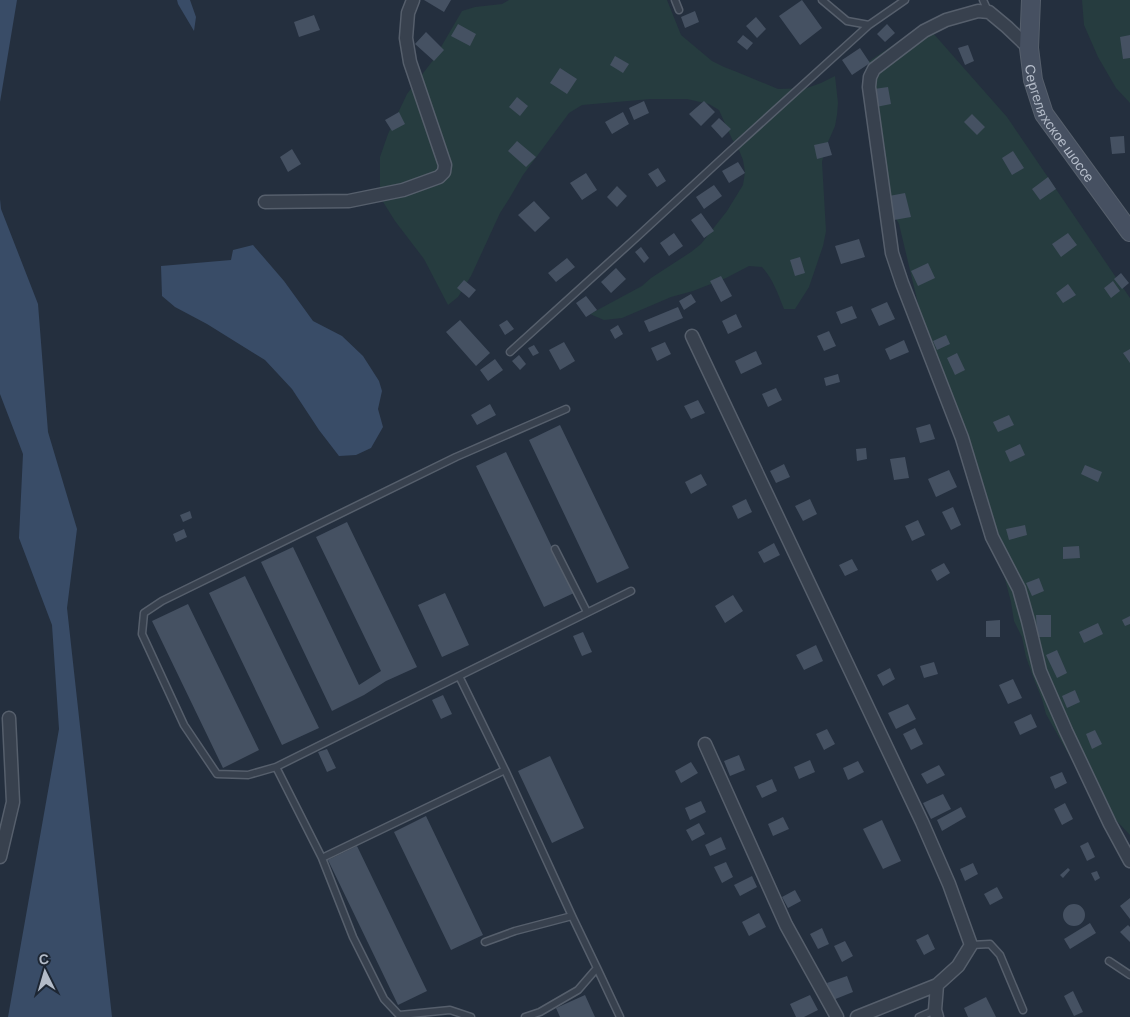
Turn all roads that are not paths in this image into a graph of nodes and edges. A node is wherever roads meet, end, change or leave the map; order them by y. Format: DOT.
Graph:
graph roads {
  1 [pos="414,0"];
  2 [pos="675,0"];
  3 [pos="822,0"];
  4 [pos="906,0"];
  5 [pos="983,0"];
  6 [pos="1031,0"];
  7 [pos="680,10"];
  8 [pos="989,12"];
  9 [pos="869,25"];
  10 [pos="1030,48"];
  11 [pos="265,202"];
  12 [pos="1130,232"];
  13 [pos="692,336"];
  14 [pos="510,352"];
  15 [pos="566,409"];
  16 [pos="556,549"];
  17 [pos="631,592"];
  18 [pos="587,612"];
  19 [pos="459,676"];
  20 [pos="9,718"];
  21 [pos="706,744"];
  22 [pos="276,766"];
  23 [pos="505,770"];
  24 [pos="0,856"];
  25 [pos="322,858"];
  26 [pos="1130,861"];
  27 [pos="572,916"];
  28 [pos="485,942"];
  29 [pos="971,944"];
  30 [pos="1109,961"];
  31 [pos="597,968"];
  32 [pos="1130,975"];
  33 [pos="937,985"];
  34 [pos="1023,1010"];
  35 [pos="936,1014"];
  36 [pos="401,1016"];
  37 [pos="471,1017"];
  38 [pos="525,1017"];
  39 [pos="620,1017"];
  40 [pos="836,1017"];
  41 [pos="857,1017"];
  42 [pos="919,1017"];
  1 -- 11 [label="street"];
  2 -- 7 [label="lane"];
  3 -- 9 [label="lane"];
  4 -- 9 [label="lane"];
  5 -- 8 [label="lane"];
  6 -- 10 [label="main road, Сергеляхское шоссе"];
  8 -- 10 [label="street"];
  8 -- 26 [label="street"];
  9 -- 14 [label="lane"];
  10 -- 12 [label="main road, Сергеляхское шоссе"];
  13 -- 29 [label="street"];
  15 -- 22 [label="lane"];
  16 -- 18 [label="lane"];
  17 -- 18 [label="lane"];
  18 -- 19 [label="lane"];
  19 -- 22 [label="lane"];
  19 -- 23 [label="lane"];
  20 -- 24 [label="street"];
  21 -- 40 [label="street"];
  22 -- 25 [label="lane"];
  23 -- 25 [label="lane"];
  23 -- 27 [label="lane"];
  25 -- 36 [label="lane"];
  27 -- 28 [label="lane"];
  27 -- 31 [label="lane"];
  29 -- 33 [label="street"];
  29 -- 34 [label="lane"];
  30 -- 32 [label="lane"];
  31 -- 38 [label="lane"];
  31 -- 39 [label="lane"];
  33 -- 35 [label="street"];
  33 -- 41 [label="street"];
  35 -- 42 [label="lane"];
  36 -- 37 [label="lane"];
}
